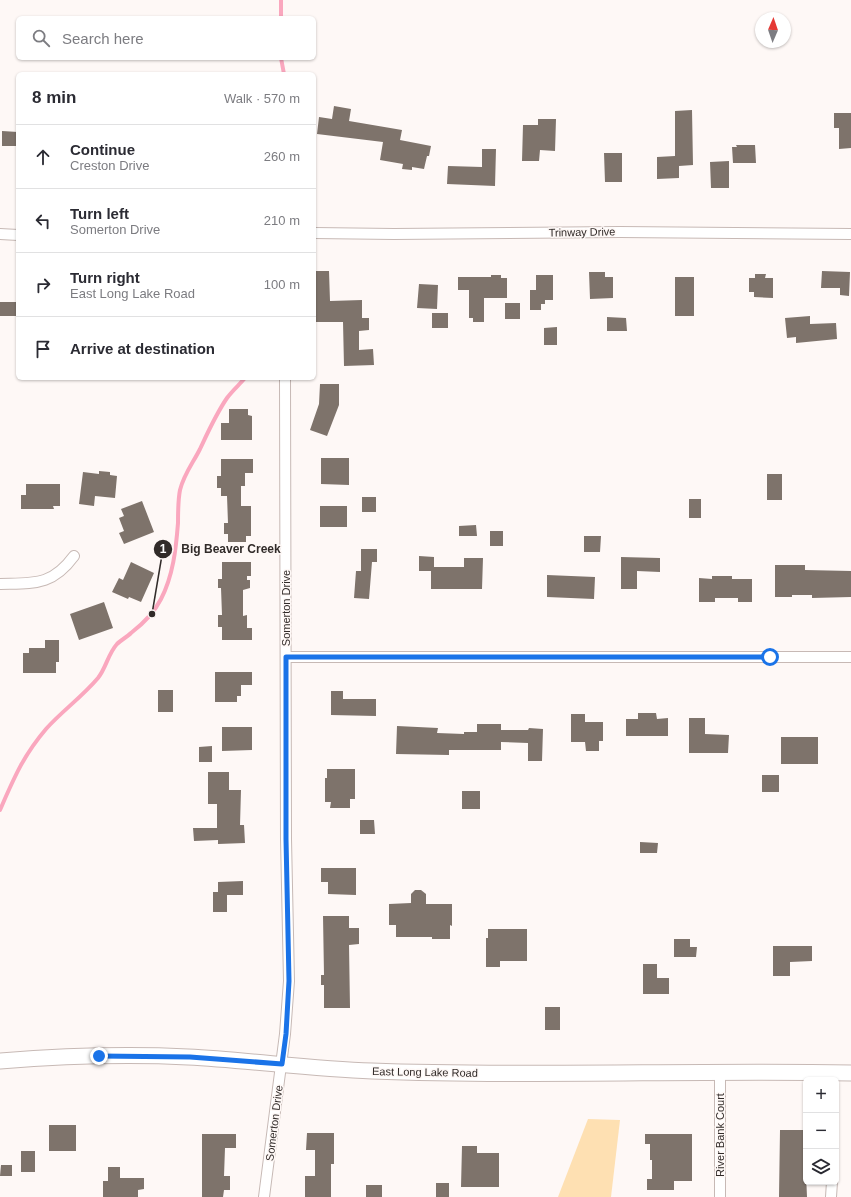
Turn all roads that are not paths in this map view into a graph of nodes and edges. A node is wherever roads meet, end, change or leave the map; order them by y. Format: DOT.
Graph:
graph roads {
  1 [pos="316,233"];
  2 [pos="0,234"];
  3 [pos="851,234"];
  4 [pos="16,235"];
  5 [pos="285,380"];
  6 [pos="74,556"];
  7 [pos="0,584"];
  8 [pos="286,657"];
  9 [pos="851,657"];
  10 [pos="0,1061"];
  11 [pos="282,1064"];
  12 [pos="720,1073"];
  13 [pos="851,1073"];
  14 [pos="831,1076"];
  15 [pos="832,1185"];
  16 [pos="264,1197"];
  17 [pos="720,1197"];
  18 [pos="831,1197"];
  1 -- 3 [label="street, Trinway Drive"];
  2 -- 4 [label="street"];
  5 -- 8 [label="street, Somerton Drive"];
  6 -- 7 [label="street"];
  8 -- 9 [label="street"];
  8 -- 11 [label="street, Somerton Drive"];
  10 -- 11 [label="main road, East Long Lake Road"];
  11 -- 12 [label="main road, East Long Lake Road"];
  11 -- 16 [label="street, Somerton Drive"];
  12 -- 14 [label="main road, East Long Lake Road"];
  12 -- 17 [label="street, River Bank Court"];
  13 -- 14 [label="main road, East Long Lake Road"];
  15 -- 18 [label="street"];
}
